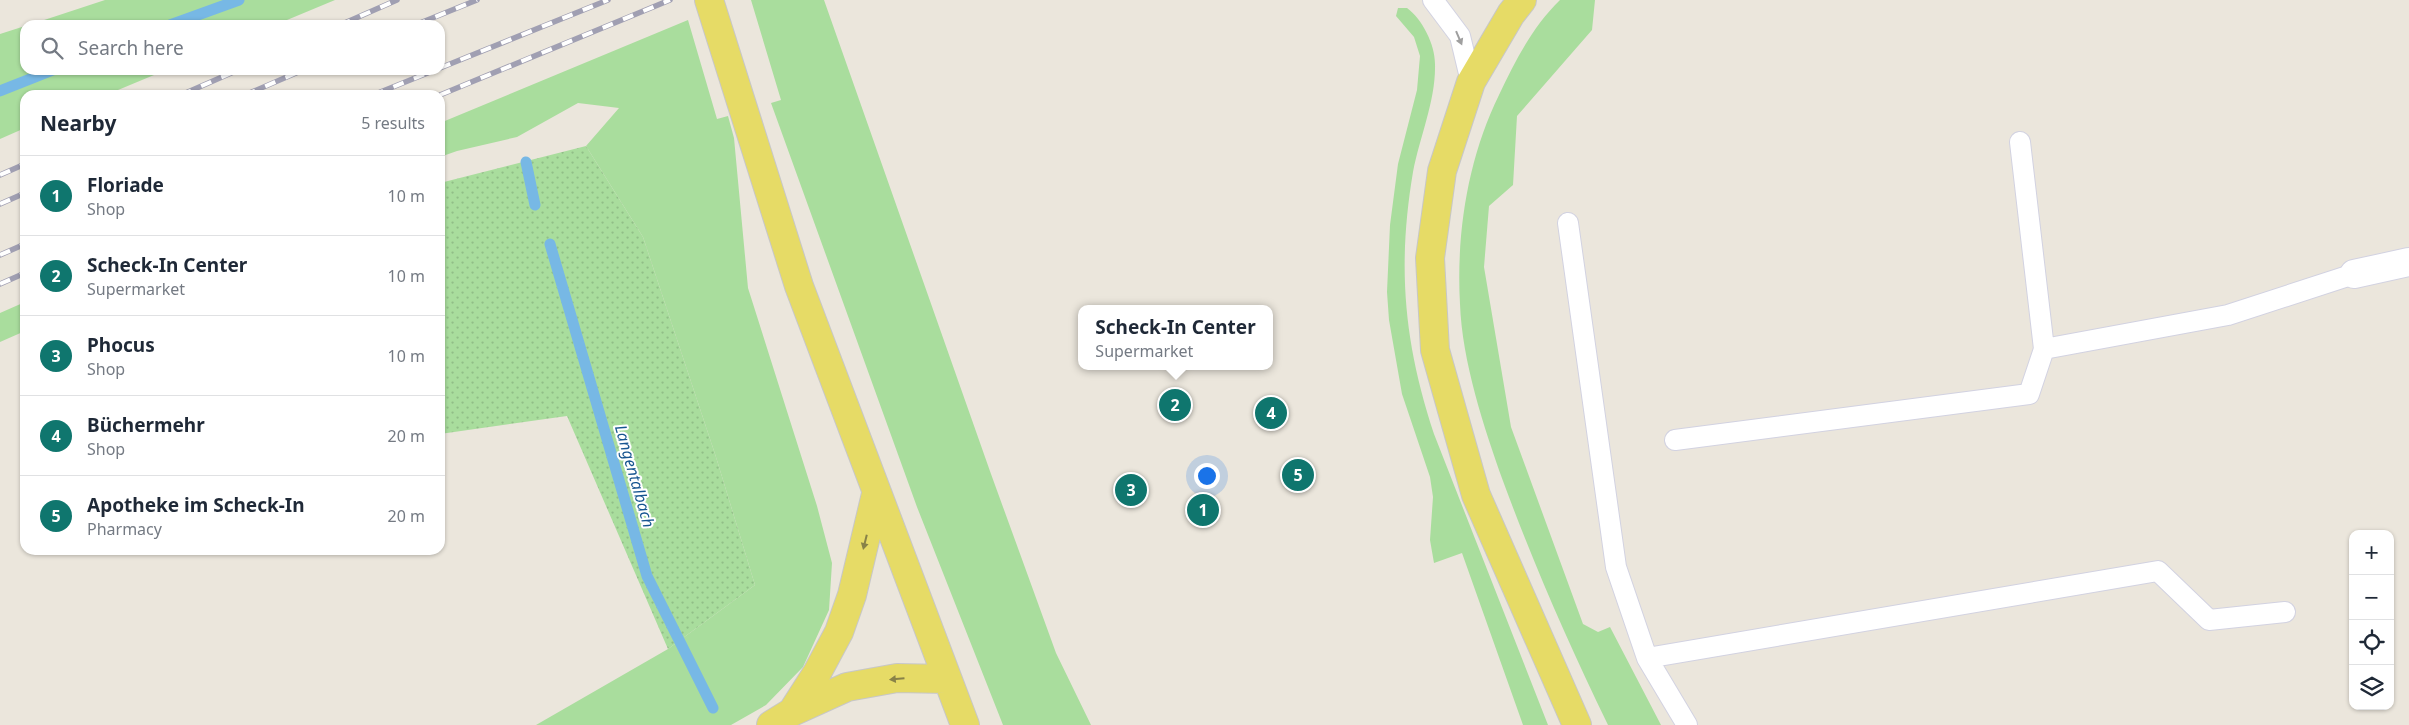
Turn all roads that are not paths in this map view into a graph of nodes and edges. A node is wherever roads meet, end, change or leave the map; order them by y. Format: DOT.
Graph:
graph roads {
  1 [pos="709,0"];
  2 [pos="1434,0"];
  3 [pos="1522,0"];
  4 [pos="1471,82"];
  5 [pos="2020,142"];
  6 [pos="1568,224"];
  7 [pos="2409,262"];
  8 [pos="2354,274"];
  9 [pos="2044,349"];
  10 [pos="1675,440"];
  11 [pos="876,494"];
  12 [pos="2285,612"];
  13 [pos="1647,658"];
  14 [pos="946,679"];
  15 [pos="782,718"];
  16 [pos="965,725"];
  17 [pos="1577,725"];
  18 [pos="1687,725"];
  1 -- 11 [label="main road"];
  2 -- 4 [label="lane, one-way"];
  3 -- 4 [label="main road"];
  4 -- 17 [label="main road"];
  5 -- 9 [label="lane"];
  6 -- 13 [label="lane"];
  7 -- 8 [label="street"];
  8 -- 9 [label="lane"];
  9 -- 10 [label="lane"];
  11 -- 14 [label="main road"];
  11 -- 15 [label="main road, one-way"];
  12 -- 13 [label="lane"];
  13 -- 18 [label="lane"];
  14 -- 15 [label="main road, one-way"];
  14 -- 16 [label="main road"];
}
